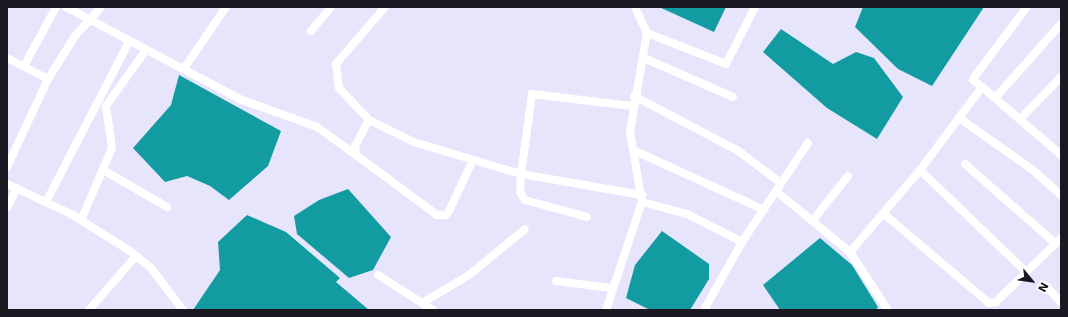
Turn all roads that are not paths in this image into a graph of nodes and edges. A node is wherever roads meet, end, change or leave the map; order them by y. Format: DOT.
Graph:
graph roads {
  1 [pos="56,7"];
  2 [pos="66,7"];
  3 [pos="101,7"];
  4 [pos="226,7"];
  5 [pos="330,7"];
  6 [pos="385,7"];
  7 [pos="635,7"];
  8 [pos="755,7"];
  9 [pos="1027,7"];
  10 [pos="90,22"];
  11 [pos="1061,24"];
  12 [pos="311,31"];
  13 [pos="647,34"];
  14 [pos="129,42"];
  15 [pos="146,50"];
  16 [pos="7,58"];
  17 [pos="644,58"];
  18 [pos="24,66"];
  19 [pos="185,67"];
  20 [pos="1061,77"];
  21 [pos="48,80"];
  22 [pos="982,87"];
  23 [pos="634,96"];
  24 [pos="733,97"];
  25 [pos="995,98"];
  26 [pos="632,106"];
  27 [pos="960,118"];
  28 [pos="1021,118"];
  29 [pos="369,120"];
  30 [pos="808,143"];
  31 [pos="633,150"];
  32 [pos="356,155"];
  33 [pos="1061,155"];
  34 [pos="472,162"];
  35 [pos="965,164"];
  36 [pos="7,167"];
  37 [pos="103,170"];
  38 [pos="920,170"];
  39 [pos="521,174"];
  40 [pos="848,176"];
  41 [pos="781,183"];
  42 [pos="7,184"];
  43 [pos="17,188"];
  44 [pos="776,191"];
  45 [pos="1061,196"];
  46 [pos="642,198"];
  47 [pos="46,202"];
  48 [pos="167,207"];
  49 [pos="7,208"];
  50 [pos="764,210"];
  51 [pos="884,214"];
  52 [pos="587,217"];
  53 [pos="80,220"];
  54 [pos="813,220"];
  55 [pos="525,228"];
  56 [pos="1058,241"];
  57 [pos="742,242"];
  58 [pos="850,252"];
  59 [pos="136,256"];
  60 [pos="1026,272"];
  61 [pos="378,275"];
  62 [pos="556,282"];
  63 [pos="1045,285"];
  64 [pos="611,288"];
  65 [pos="1061,302"];
  66 [pos="422,303"];
  67 [pos="89,310"];
  68 [pos="183,310"];
  69 [pos="433,310"];
  70 [pos="606,310"];
  71 [pos="704,310"];
  72 [pos="888,310"];
  1 -- 18 [label="street"];
  2 -- 10 [label="street"];
  3 -- 10 [label="street"];
  4 -- 19 [label="street"];
  5 -- 12 [label="street"];
  6 -- 29 [label="street"];
  7 -- 13 [label="street"];
  8 -- 13 [label="street"];
  9 -- 22 [label="street"];
  10 -- 14 [label="street"];
  10 -- 21 [label="street"];
  11 -- 25 [label="street"];
  13 -- 17 [label="street"];
  14 -- 15 [label="street"];
  14 -- 47 [label="street"];
  15 -- 19 [label="street"];
  15 -- 37 [label="street"];
  16 -- 18 [label="street"];
  17 -- 23 [label="street"];
  17 -- 24 [label="street"];
  18 -- 21 [label="street"];
  19 -- 32 [label="street"];
  20 -- 28 [label="street"];
  21 -- 36 [label="street"];
  22 -- 25 [label="street"];
  22 -- 27 [label="street"];
  23 -- 26 [label="street"];
  23 -- 41 [label="street"];
  25 -- 28 [label="street"];
  26 -- 31 [label="street"];
  26 -- 39 [label="street"];
  27 -- 38 [label="street"];
  27 -- 45 [label="street"];
  28 -- 33 [label="street"];
  29 -- 32 [label="street"];
  29 -- 34 [label="street"];
  30 -- 41 [label="street"];
  31 -- 46 [label="street"];
  31 -- 50 [label="street"];
  32 -- 34 [label="street"];
  34 -- 39 [label="street"];
  35 -- 56 [label="street"];
  37 -- 48 [label="street"];
  37 -- 53 [label="street"];
  38 -- 51 [label="street"];
  38 -- 60 [label="street"];
  39 -- 46 [label="street"];
  39 -- 52 [label="street"];
  40 -- 54 [label="street"];
  41 -- 44 [label="street"];
  42 -- 43 [label="street"];
  43 -- 47 [label="street"];
  43 -- 49 [label="street"];
  44 -- 50 [label="street"];
  44 -- 54 [label="street"];
  46 -- 57 [label="street"];
  46 -- 64 [label="street"];
  47 -- 53 [label="street"];
  50 -- 57 [label="street"];
  51 -- 58 [label="street"];
  51 -- 60 [label="street"];
  53 -- 59 [label="street"];
  54 -- 58 [label="street"];
  55 -- 66 [label="street"];
  56 -- 60 [label="street"];
  57 -- 71 [label="street"];
  58 -- 72 [label="street"];
  59 -- 67 [label="street"];
  59 -- 68 [label="street"];
  61 -- 66 [label="street"];
  62 -- 64 [label="street"];
  63 -- 65 [label="street"];
  64 -- 70 [label="street"];
  66 -- 69 [label="street"];
}
